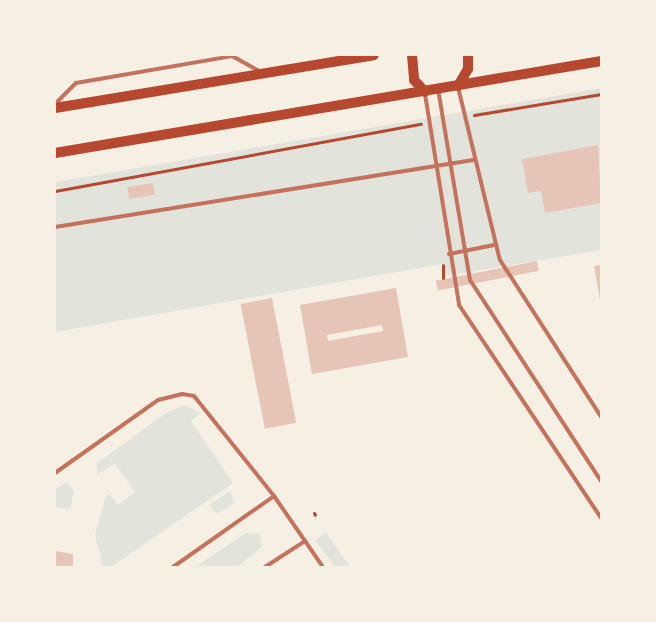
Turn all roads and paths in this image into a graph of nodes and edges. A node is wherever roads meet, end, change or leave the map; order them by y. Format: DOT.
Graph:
graph roads {
  1 [pos="374,55"];
  2 [pos="412,55"];
  3 [pos="468,55"];
  4 [pos="601,61"];
  5 [pos="266,74"];
  6 [pos="458,86"];
  7 [pos="438,89"];
  8 [pos="425,92"];
  9 [pos="601,94"];
  10 [pos="55,106"];
  11 [pos="463,117"];
  12 [pos="430,122"];
  13 [pos="55,153"];
  14 [pos="475,160"];
  15 [pos="450,164"];
  16 [pos="436,167"];
  17 [pos="55,191"];
  18 [pos="55,227"];
  19 [pos="494,246"];
  20 [pos="464,251"];
  21 [pos="449,254"];
  22 [pos="601,417"];
  23 [pos="55,473"];
  24 [pos="601,481"];
  25 [pos="274,496"];
  26 [pos="601,518"];
  27 [pos="305,541"];
  28 [pos="173,567"];
  29 [pos="265,567"];
  30 [pos="323,567"];
  1 -- 5 [label="main road"];
  2 -- 8 [label="main road"];
  3 -- 6 [label="main road"];
  4 -- 6 [label="main road"];
  5 -- 10 [label="main road"];
  5 -- 10 [label="lane"];
  6 -- 7 [label="main road"];
  6 -- 11 [label="lane"];
  7 -- 8 [label="main road"];
  7 -- 15 [label="lane"];
  8 -- 12 [label="lane"];
  8 -- 13 [label="main road"];
  9 -- 11 [label="path"];
  11 -- 14 [label="lane"];
  12 -- 16 [label="lane"];
  12 -- 17 [label="path"];
  14 -- 15 [label="lane"];
  14 -- 19 [label="lane"];
  15 -- 16 [label="lane"];
  15 -- 20 [label="lane"];
  16 -- 18 [label="lane"];
  16 -- 21 [label="lane"];
  19 -- 20 [label="lane"];
  19 -- 22 [label="lane"];
  20 -- 21 [label="lane"];
  20 -- 24 [label="lane"];
  21 -- 26 [label="lane"];
  23 -- 25 [label="lane"];
  25 -- 27 [label="lane"];
  25 -- 28 [label="lane"];
  27 -- 29 [label="lane"];
  27 -- 30 [label="lane"];
}
